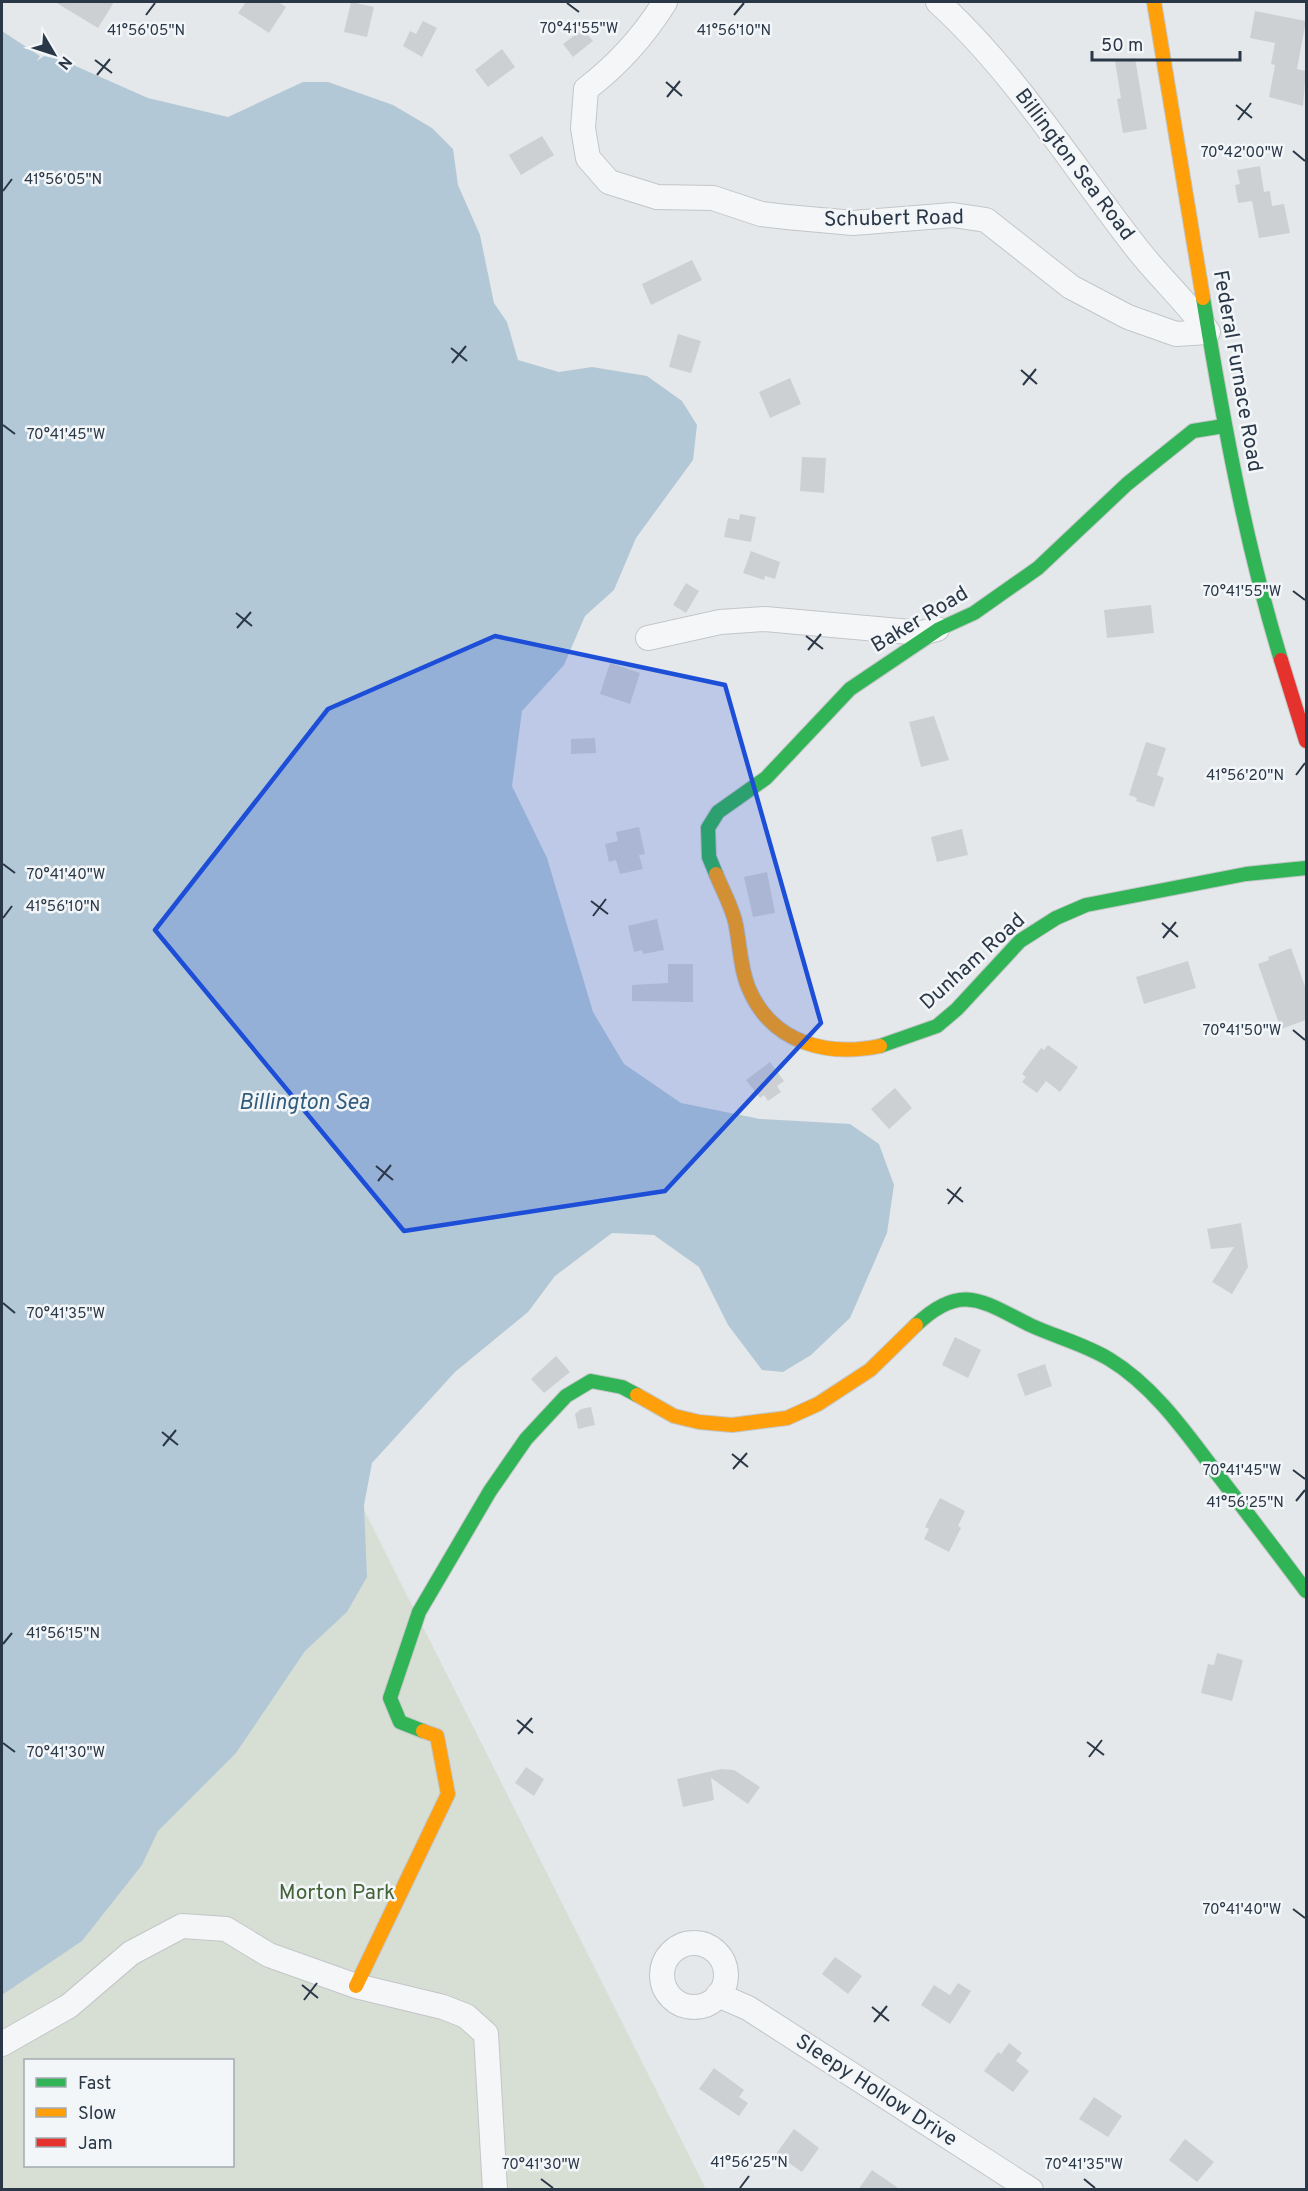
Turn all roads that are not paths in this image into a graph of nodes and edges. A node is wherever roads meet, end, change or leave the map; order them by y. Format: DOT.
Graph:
graph roads {
  1 [pos="665,2"];
  2 [pos="938,2"];
  3 [pos="1155,2"];
  4 [pos="1208,332"];
  5 [pos="1224,426"];
  6 [pos="939,629"];
  7 [pos="648,638"];
  8 [pos="1306,741"];
  9 [pos="1306,868"];
  10 [pos="724,895"];
  11 [pos="1306,1591"];
  12 [pos="356,1986"];
  13 [pos="718,1995"];
  14 [pos="2,2044"];
  15 [pos="495,2190"];
  16 [pos="1031,2190"];
  1 -- 4 [label="street, Schubert Road"];
  2 -- 4 [label="street, Billington Sea Road"];
  3 -- 4 [label="street, Federal Furnace Road"];
  4 -- 5 [label="street, Federal Furnace Road"];
  5 -- 6 [label="street, Baker Road"];
  5 -- 8 [label="street, Federal Furnace Road"];
  6 -- 7 [label="street"];
  6 -- 10 [label="street, Baker Road"];
  9 -- 10 [label="street, Dunham Road"];
  11 -- 12 [label="street"];
  12 -- 14 [label="street"];
  12 -- 15 [label="street"];
  13 -- 16 [label="street, Sleepy Hollow Drive"];
}
